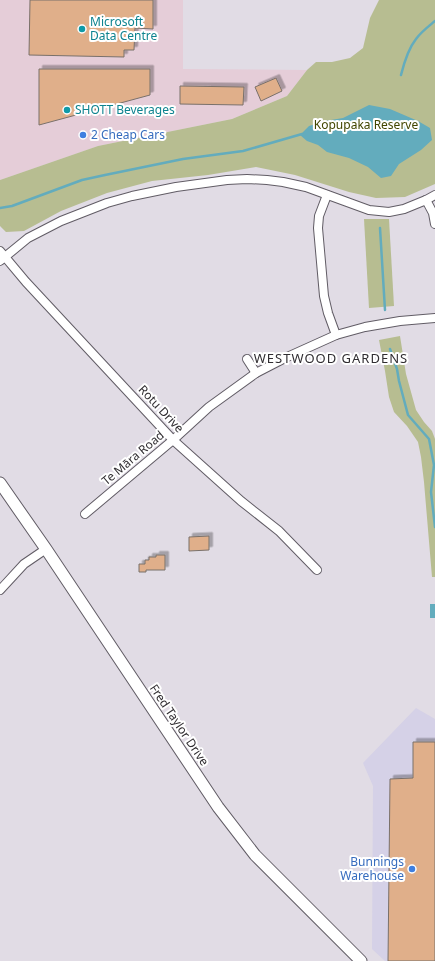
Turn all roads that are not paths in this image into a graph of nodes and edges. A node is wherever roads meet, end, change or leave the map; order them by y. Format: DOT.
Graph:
graph roads {
  1 [pos="327,194"];
  2 [pos="435,195"];
  3 [pos="426,200"];
  4 [pos="435,224"];
  5 [pos="2,256"];
  6 [pos="435,318"];
  7 [pos="336,335"];
  8 [pos="247,359"];
  9 [pos="256,373"];
  10 [pos="173,440"];
  11 [pos="0,483"];
  12 [pos="84,514"];
  13 [pos="46,549"];
  14 [pos="317,570"];
  15 [pos="0,590"];
  16 [pos="361,961"];
  1 -- 3 [label="street"];
  1 -- 5 [label="street"];
  1 -- 7 [label="street"];
  2 -- 3 [label="street"];
  3 -- 4 [label="street"];
  5 -- 10 [label="street, Rotu Drive"];
  6 -- 7 [label="street, Te Māra Road"];
  7 -- 9 [label="street, Te Māra Road"];
  8 -- 9 [label="street"];
  9 -- 10 [label="street, Te Māra Road"];
  10 -- 12 [label="street, Te Māra Road"];
  10 -- 14 [label="street, Rotu Drive"];
  11 -- 13 [label="main road, Fred Taylor Drive"];
  13 -- 15 [label="street"];
  13 -- 16 [label="main road, Fred Taylor Drive"];
}
